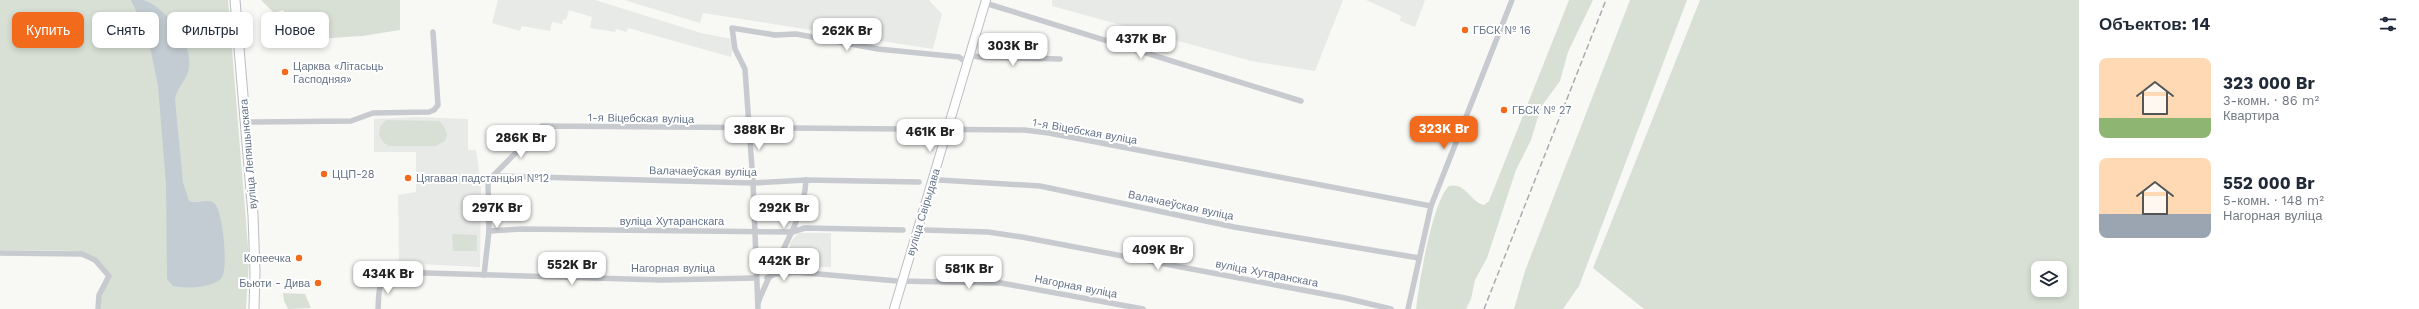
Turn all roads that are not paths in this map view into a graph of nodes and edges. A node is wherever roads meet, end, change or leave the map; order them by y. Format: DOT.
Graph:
graph roads {
  1 [pos="235,0"];
  2 [pos="1512,0"];
  3 [pos="986,2"];
  4 [pos="433,32"];
  5 [pos="968,59"];
  6 [pos="1060,59"];
  7 [pos="1301,101"];
  8 [pos="246,122"];
  9 [pos="748,129"];
  10 [pos="947,129"];
  11 [pos="806,180"];
  12 [pos="939,180"];
  13 [pos="488,181"];
  14 [pos="919,182"];
  15 [pos="753,183"];
  16 [pos="1431,206"];
  17 [pos="903,230"];
  18 [pos="925,230"];
  19 [pos="489,231"];
  20 [pos="754,232"];
  21 [pos="792,232"];
  22 [pos="0,253"];
  23 [pos="1419,258"];
  24 [pos="484,275"];
  25 [pos="756,278"];
  26 [pos="767,278"];
  27 [pos="902,281"];
  28 [pos="758,306"];
  29 [pos="98,309"];
  30 [pos="254,309"];
  31 [pos="378,309"];
  32 [pos="894,309"];
  33 [pos="1143,309"];
  34 [pos="1391,309"];
  35 [pos="1408,309"];
  1 -- 8 [label="main road, вуліца Лепяшынскага"];
  2 -- 16 [label="street"];
  3 -- 5 [label="main road, вуліца Свірыдава"];
  3 -- 7 [label="street"];
  4 -- 8 [label="street"];
  5 -- 6 [label="street"];
  5 -- 9 [label="street"];
  5 -- 10 [label="main road, вуліца Свірыдава"];
  8 -- 30 [label="main road, вуліца Лепяшынскага"];
  9 -- 10 [label="street, 1-я Віцебская вуліца"];
  9 -- 13 [label="street, 1-я Віцебская вуліца"];
  9 -- 15 [label="street"];
  10 -- 16 [label="street, 1-я Віцебская вуліца"];
  10 -- 27 [label="main road, вуліца Свірыдава"];
  11 -- 14 [label="street, Валачаеўская вуліца"];
  11 -- 15 [label="street, Валачаеўская вуліца"];
  11 -- 21 [label="street"];
  12 -- 23 [label="street, Валачаеўская вуліца"];
  13 -- 15 [label="street, Валачаеўская вуліца"];
  13 -- 19 [label="street"];
  15 -- 20 [label="street"];
  16 -- 23 [label="street"];
  17 -- 21 [label="street, вуліца Хутаранскага"];
  18 -- 34 [label="street, вуліца Хутаранскага"];
  19 -- 20 [label="street, вуліца Хутаранскага"];
  19 -- 24 [label="street"];
  20 -- 21 [label="street, вуліца Хутаранскага"];
  20 -- 25 [label="street"];
  21 -- 26 [label="street"];
  22 -- 29 [label="street"];
  23 -- 35 [label="street"];
  24 -- 25 [label="street, Нагорная вуліца"];
  24 -- 31 [label="street, Нагорная вуліца"];
  25 -- 28 [label="street"];
  26 -- 27 [label="street, Нагорная вуліца"];
  26 -- 28 [label="street"];
  27 -- 32 [label="main road, вуліца Свірыдава"];
  27 -- 33 [label="street, Нагорная вуліца"];
}
